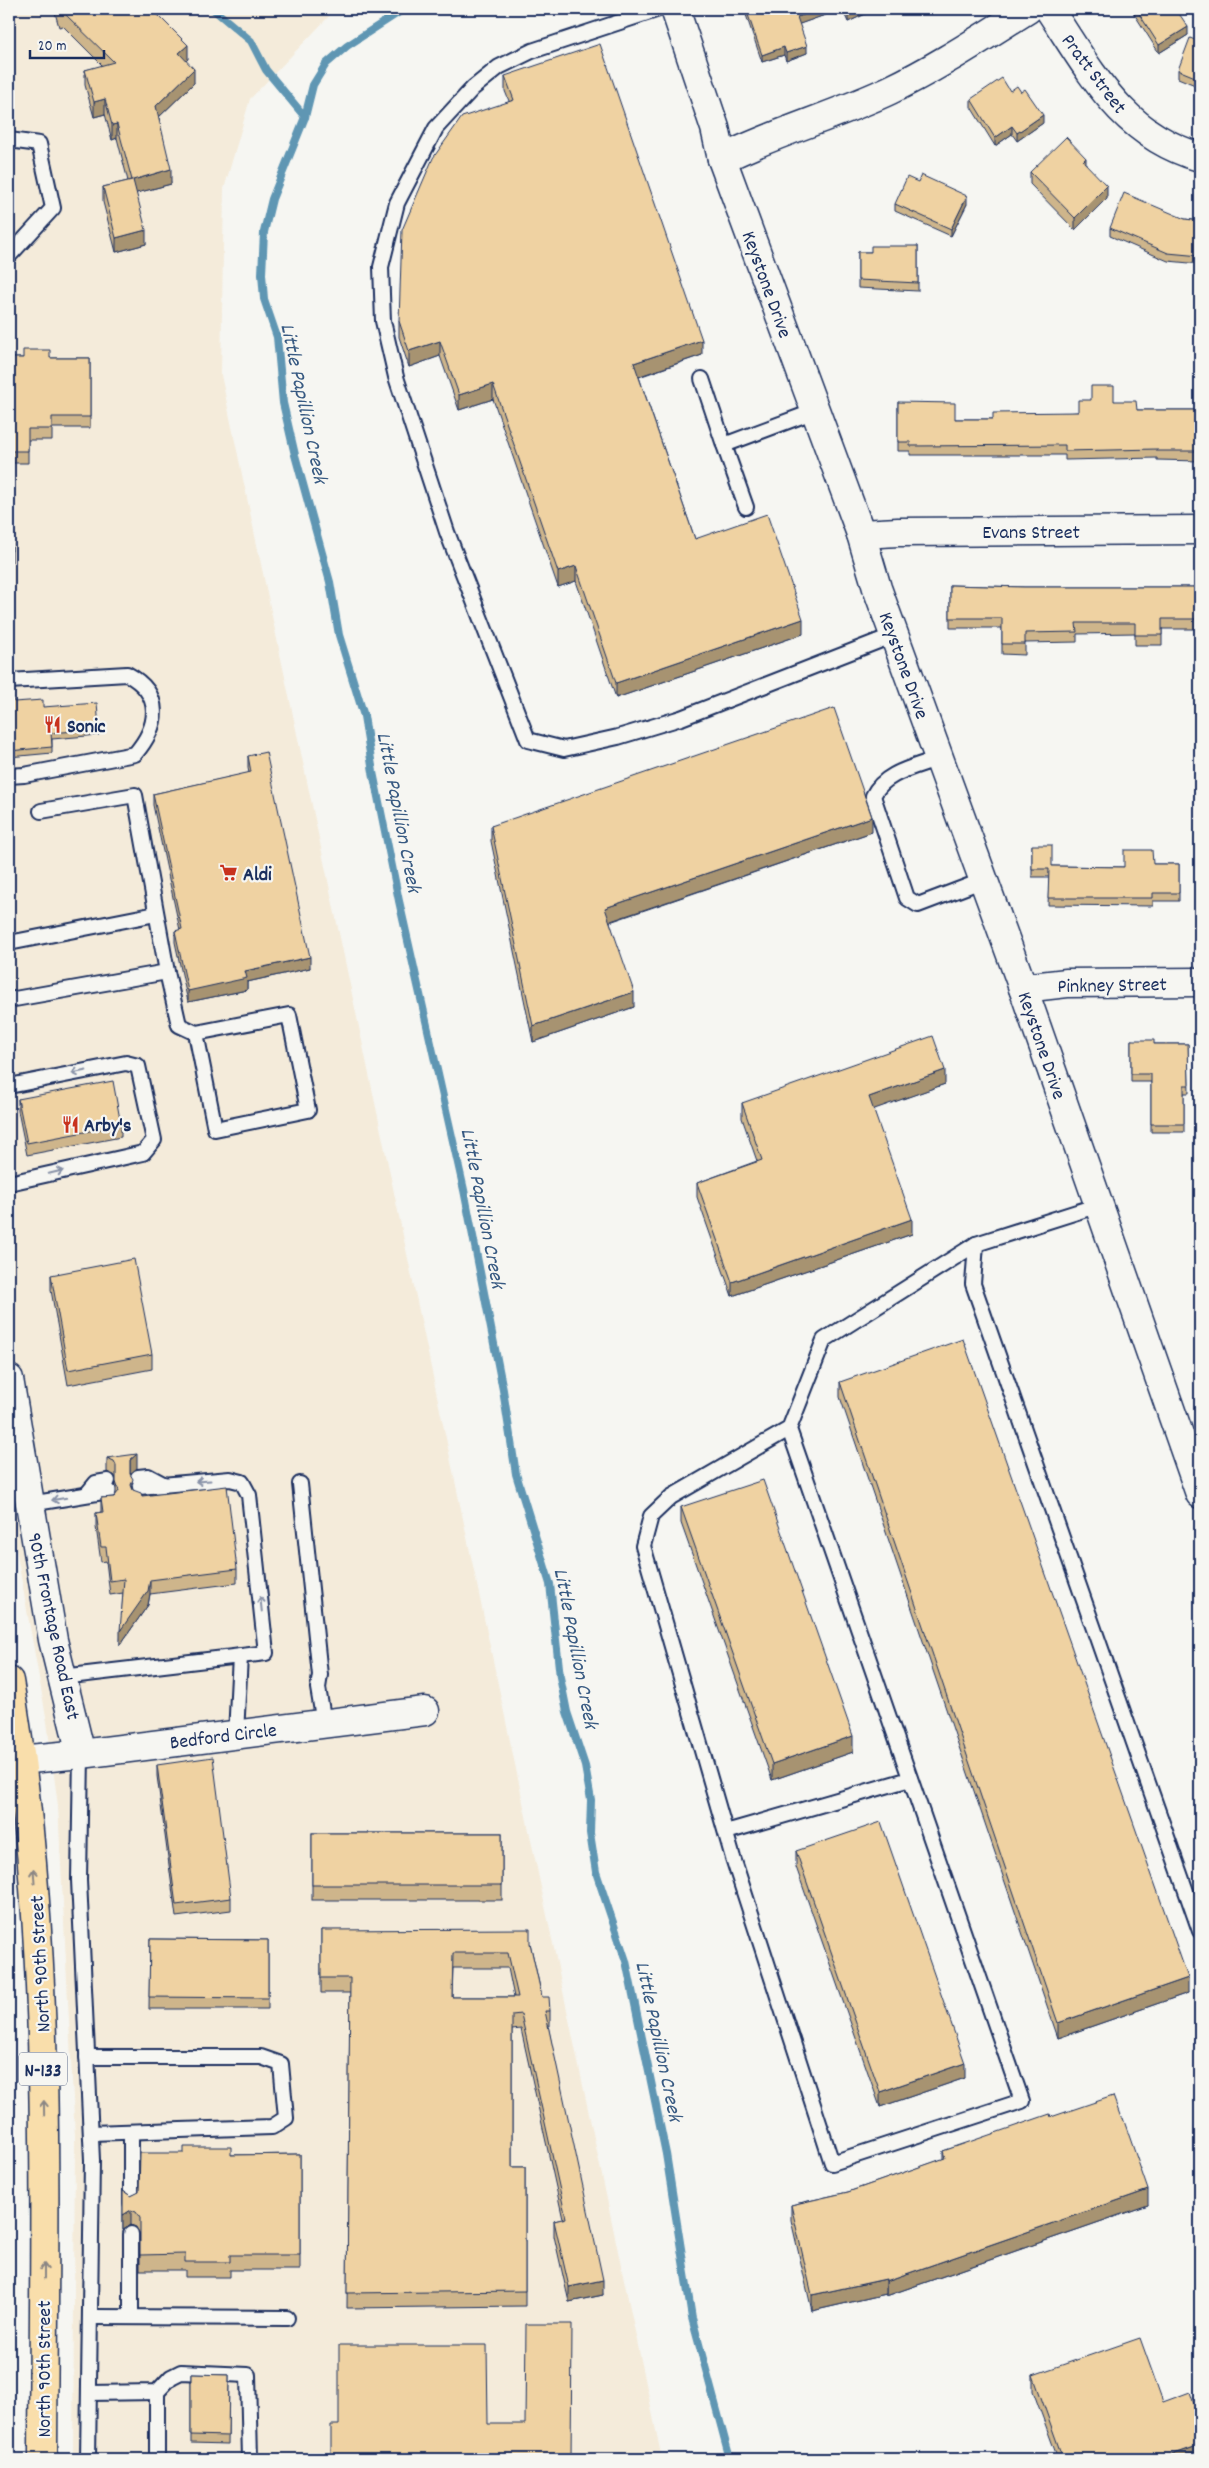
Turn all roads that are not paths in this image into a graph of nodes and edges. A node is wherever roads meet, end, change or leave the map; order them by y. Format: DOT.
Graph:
graph roads {
  1 [pos="660,9"];
  2 [pos="675,9"];
  3 [pos="1028,9"];
  4 [pos="1048,9"];
  5 [pos="9,140"];
  6 [pos="1200,157"];
  7 [pos="722,159"];
  8 [pos="9,256"];
  9 [pos="702,379"];
  10 [pos="816,411"];
  11 [pos="724,444"];
  12 [pos="746,507"];
  13 [pos="1200,530"];
  14 [pos="861,534"];
  15 [pos="894,634"];
  16 [pos="9,681"];
  17 [pos="939,758"];
  18 [pos="9,776"];
  19 [pos="41,811"];
  20 [pos="984,880"];
  21 [pos="156,914"];
  22 [pos="9,943"];
  23 [pos="167,972"];
  24 [pos="1200,982"];
  25 [pos="1024,988"];
  26 [pos="9,1000"];
  27 [pos="196,1033"];
  28 [pos="9,1086"];
  29 [pos="9,1183"];
  30 [pos="1099,1205"];
  31 [pos="976,1244"];
  32 [pos="9,1379"];
  33 [pos="789,1429"];
  34 [pos="163,1484"];
  35 [pos="300,1484"];
  36 [pos="88,1494"];
  37 [pos="1200,1494"];
  38 [pos="30,1504"];
  39 [pos="240,1656"];
  40 [pos="62,1676"];
  41 [pos="9,1681"];
  42 [pos="424,1711"];
  43 [pos="324,1723"];
  44 [pos="236,1734"];
  45 [pos="81,1754"];
  46 [pos="16,1760"];
  47 [pos="910,1779"];
  48 [pos="726,1832"];
  49 [pos="1200,1931"];
  50 [pos="87,2057"];
  51 [pos="131,2132"];
  52 [pos="91,2133"];
  53 [pos="131,2204"];
  54 [pos="131,2234"];
  55 [pos="91,2317"];
  56 [pos="131,2317"];
  57 [pos="286,2318"];
  58 [pos="157,2392"];
  59 [pos="89,2393"];
  60 [pos="43,2459"];
  61 [pos="88,2459"];
  62 [pos="156,2459"];
  63 [pos="250,2459"];
  1 -- 15 [label="lane"];
  2 -- 7 [label="street, Keystone Drive"];
  3 -- 7 [label="street"];
  4 -- 6 [label="street, Pratt Street"];
  5 -- 8 [label="lane"];
  7 -- 10 [label="street, Keystone Drive"];
  9 -- 11 [label="lane"];
  10 -- 11 [label="lane"];
  10 -- 14 [label="street, Keystone Drive"];
  11 -- 12 [label="lane"];
  13 -- 14 [label="street, Evans Street"];
  14 -- 15 [label="street, Keystone Drive"];
  15 -- 17 [label="street, Keystone Drive"];
  16 -- 18 [label="lane"];
  17 -- 20 [label="street, Keystone Drive"];
  17 -- 20 [label="lane"];
  19 -- 21 [label="lane"];
  20 -- 25 [label="street, Keystone Drive"];
  21 -- 22 [label="lane"];
  21 -- 23 [label="lane"];
  23 -- 26 [label="lane"];
  23 -- 27 [label="lane"];
  24 -- 25 [label="street, Pinkney Street"];
  25 -- 30 [label="street, Keystone Drive"];
  27 -- 27 [label="lane"];
  29 -- 28 [label="lane, one-way"];
  30 -- 31 [label="lane"];
  30 -- 37 [label="street, Keystone Drive"];
  31 -- 33 [label="lane"];
  31 -- 49 [label="lane"];
  32 -- 38 [label="street, 90th Frontage Road East"];
  33 -- 47 [label="lane"];
  33 -- 48 [label="lane"];
  34 -- 34 [label="lane"];
  39 -- 34 [label="lane, one-way"];
  35 -- 43 [label="lane"];
  36 -- 36 [label="lane"];
  36 -- 38 [label="lane, one-way"];
  38 -- 40 [label="street, 90th Frontage Road East"];
  39 -- 40 [label="lane"];
  39 -- 44 [label="lane"];
  40 -- 45 [label="street, 90th Frontage Road East"];
  41 -- 46 [label="main road, North 90th Street / N-133"];
  42 -- 43 [label="street, Bedford Circle"];
  43 -- 44 [label="street, Bedford Circle"];
  44 -- 45 [label="street, Bedford Circle"];
  45 -- 46 [label="street, Bedford Circle"];
  45 -- 50 [label="lane"];
  60 -- 46 [label="main road, North 90th Street / N-133, one-way"];
  47 -- 48 [label="lane"];
  47 -- 48 [label="lane"];
  50 -- 51 [label="lane"];
  50 -- 52 [label="lane"];
  51 -- 52 [label="lane"];
  51 -- 53 [label="lane"];
  52 -- 55 [label="lane"];
  54 -- 56 [label="lane"];
  55 -- 56 [label="lane"];
  55 -- 59 [label="lane"];
  56 -- 57 [label="lane"];
  58 -- 59 [label="lane"];
  58 -- 62 [label="lane"];
  58 -- 63 [label="lane"];
  59 -- 61 [label="lane"];
}
